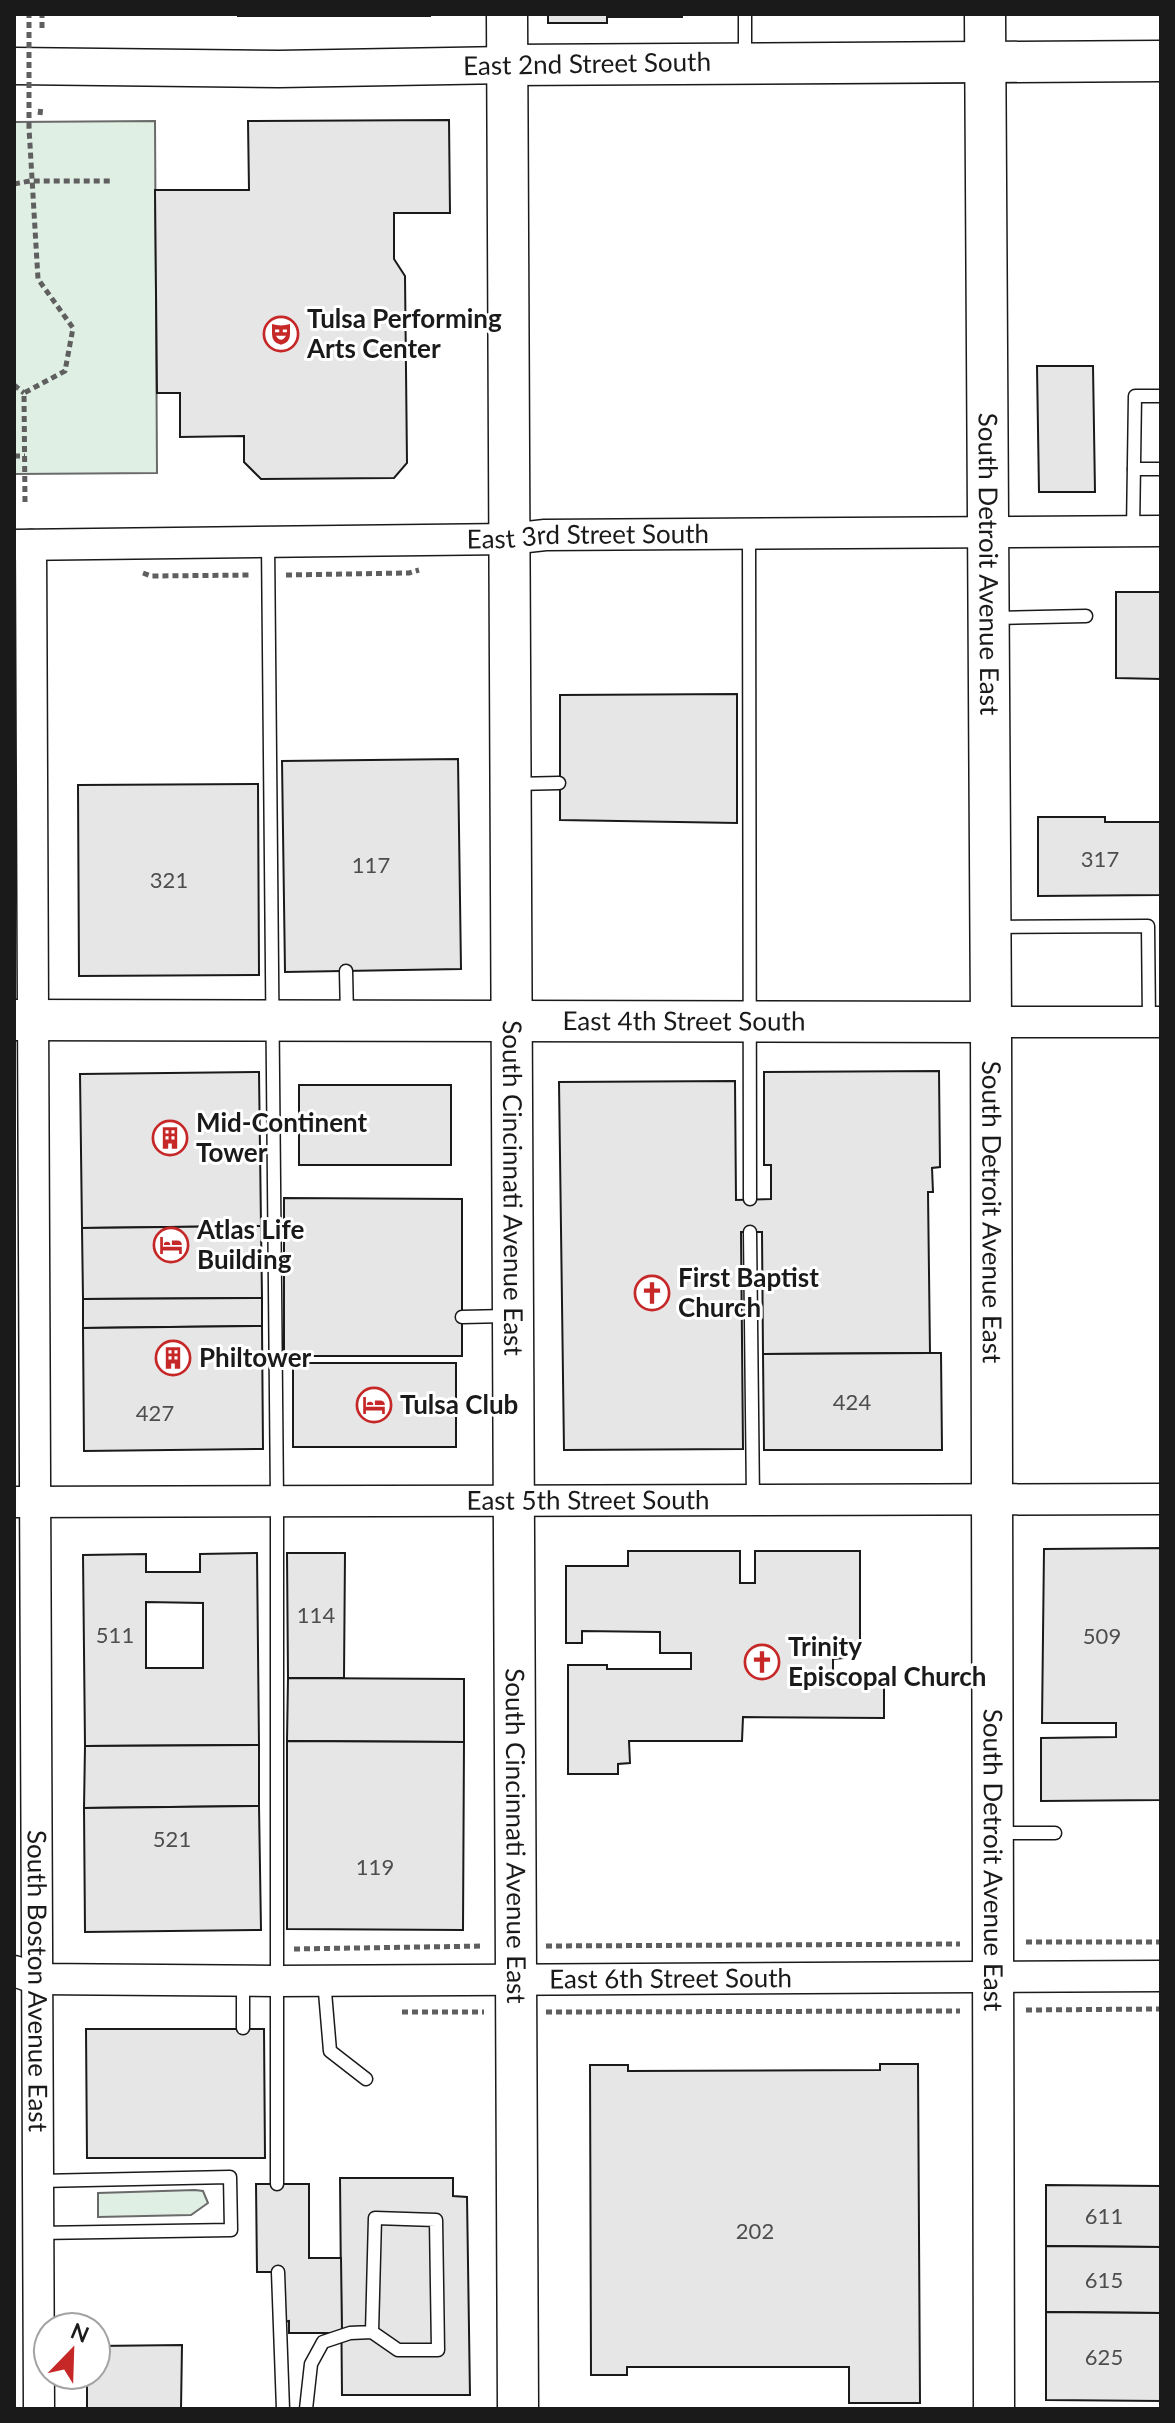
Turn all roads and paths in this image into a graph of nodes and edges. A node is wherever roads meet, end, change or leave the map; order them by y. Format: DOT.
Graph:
graph roads {
  1 [pos="29,14"];
  2 [pos="42,14"];
  3 [pos="507,14"];
  4 [pos="745,14"];
  5 [pos="985,14"];
  6 [pos="42,28"];
  7 [pos="1161,61"];
  8 [pos="985,62"];
  9 [pos="745,63"];
  10 [pos="507,65"];
  11 [pos="14,66"];
  12 [pos="41,106"];
  13 [pos="40,115"];
  14 [pos="30,181"];
  15 [pos="112,181"];
  16 [pos="14,184"];
  17 [pos="14,385"];
  18 [pos="24,393"];
  19 [pos="1161,396"];
  20 [pos="14,456"];
  21 [pos="25,456"];
  22 [pos="1134,469"];
  23 [pos="1161,469"];
  24 [pos="25,502"];
  25 [pos="1147,531"];
  26 [pos="987,532"];
  27 [pos="749,533"];
  28 [pos="509,539"];
  29 [pos="268,542"];
  30 [pos="22,545"];
  31 [pos="1086,616"];
  32 [pos="987,618"];
  33 [pos="559,783"];
  34 [pos="510,784"];
  35 [pos="990,927"];
  36 [pos="346,971"];
  37 [pos="271,1019"];
  38 [pos="347,1019"];
  39 [pos="23,1020"];
  40 [pos="512,1021"];
  41 [pos="747,1021"];
  42 [pos="991,1022"];
  43 [pos="1155,1022"];
  44 [pos="750,1199"];
  45 [pos="750,1232"];
  46 [pos="513,1315"];
  47 [pos="462,1317"];
  48 [pos="1161,1499"];
  49 [pos="753,1500"];
  50 [pos="990,1500"];
  51 [pos="513,1501"];
  52 [pos="23,1502"];
  53 [pos="277,1502"];
  54 [pos="992,1833"];
  55 [pos="1055,1833"];
  56 [pos="1161,1942"];
  57 [pos="1161,1976"];
  58 [pos="992,1977"];
  59 [pos="515,1979"];
  60 [pos="22,1980"];
  61 [pos="324,1980"];
  62 [pos="243,1981"];
  63 [pos="276,1981"];
  64 [pos="1161,2009"];
  65 [pos="243,2028"];
  66 [pos="366,2079"];
  67 [pos="37,2181"];
  68 [pos="277,2184"];
  69 [pos="38,2233"];
  70 [pos="278,2272"];
  71 [pos="372,2332"];
  72 [pos="39,2409"];
  73 [pos="283,2409"];
  74 [pos="306,2409"];
  75 [pos="518,2409"];
  76 [pos="994,2409"];
  1 -- 14 [label="path, bridge"];
  2 -- 6 [label="path"];
  3 -- 10 [label="main road, South Cincinnati Avenue East"];
  4 -- 9 [label="lane"];
  5 -- 8 [label="main road, South Detroit Avenue East"];
  7 -- 8 [label="main road, East 2nd Street South"];
  8 -- 9 [label="main road, East 2nd Street South"];
  8 -- 26 [label="main road, South Detroit Avenue East"];
  9 -- 10 [label="main road, East 2nd Street South"];
  10 -- 11 [label="main road, East 2nd Street South"];
  10 -- 28 [label="main road, South Cincinnati Avenue East"];
  12 -- 13 [label="path"];
  14 -- 15 [label="path"];
  14 -- 16 [label="path"];
  14 -- 18 [label="path"];
  17 -- 18 [label="path"];
  18 -- 21 [label="path"];
  19 -- 22 [label="lane"];
  20 -- 21 [label="path"];
  21 -- 24 [label="path"];
  22 -- 23 [label="lane"];
  22 -- 25 [label="lane"];
  25 -- 26 [label="street, East 3rd Street South"];
  26 -- 27 [label="street, East 3rd Street South"];
  26 -- 32 [label="main road, South Detroit Avenue East"];
  27 -- 28 [label="street, East 3rd Street South"];
  27 -- 41 [label="lane"];
  28 -- 29 [label="street, East 3rd Street South"];
  28 -- 34 [label="main road, South Cincinnati Avenue East"];
  29 -- 30 [label="street, East 3rd Street South"];
  29 -- 37 [label="lane"];
  30 -- 39 [label="street, South Boston Avenue East"];
  31 -- 32 [label="lane"];
  32 -- 35 [label="main road, South Detroit Avenue East"];
  33 -- 34 [label="lane"];
  34 -- 40 [label="main road, South Cincinnati Avenue East"];
  35 -- 42 [label="main road, South Detroit Avenue East"];
  35 -- 43 [label="lane"];
  36 -- 38 [label="lane"];
  37 -- 38 [label="main road, East 4th Street South"];
  37 -- 39 [label="main road, East 4th Street South"];
  37 -- 53 [label="lane"];
  38 -- 40 [label="main road, East 4th Street South"];
  39 -- 52 [label="street, South Boston Avenue East"];
  40 -- 41 [label="main road, East 4th Street South"];
  40 -- 46 [label="main road, South Cincinnati Avenue East"];
  41 -- 42 [label="main road, East 4th Street South"];
  41 -- 44 [label="lane"];
  42 -- 43 [label="street, East 4th Street South"];
  42 -- 50 [label="main road, South Detroit Avenue East"];
  45 -- 49 [label="lane"];
  46 -- 47 [label="lane"];
  46 -- 51 [label="main road, South Cincinnati Avenue East"];
  48 -- 50 [label="street, East 5th Street South"];
  49 -- 50 [label="street, East 5th Street South"];
  49 -- 51 [label="street, East 5th Street South"];
  50 -- 54 [label="main road, South Detroit Avenue East"];
  51 -- 53 [label="street, East 5th Street South"];
  51 -- 59 [label="main road, South Cincinnati Avenue East"];
  52 -- 53 [label="street, East 5th Street South"];
  52 -- 60 [label="street, South Boston Avenue East"];
  53 -- 63 [label="lane"];
  54 -- 55 [label="lane"];
  54 -- 58 [label="main road, South Detroit Avenue East"];
  56 -- 58 [label="path, East 6th Street South"];
  57 -- 58 [label="street, East 6th Street South"];
  58 -- 59 [label="street, East 6th Street South"];
  58 -- 59 [label="path, East 6th Street South"];
  58 -- 59 [label="path, East 6th Street South"];
  58 -- 64 [label="path, East 6th Street South"];
  58 -- 76 [label="main road, South Detroit Avenue East"];
  59 -- 61 [label="street, East 6th Street South"];
  59 -- 75 [label="main road, South Cincinnati Avenue East"];
  60 -- 62 [label="street, East 6th Street South"];
  60 -- 67 [label="street, South Boston Avenue East"];
  61 -- 63 [label="street, East 6th Street South"];
  61 -- 66 [label="lane"];
  62 -- 63 [label="street, East 6th Street South"];
  62 -- 65 [label="lane"];
  63 -- 68 [label="lane"];
  67 -- 69 [label="street, South Boston Avenue East"];
  67 -- 69 [label="lane"];
  69 -- 72 [label="street, South Boston Avenue East"];
  70 -- 73 [label="lane"];
  71 -- 71 [label="lane"];
  71 -- 74 [label="lane"];
}
